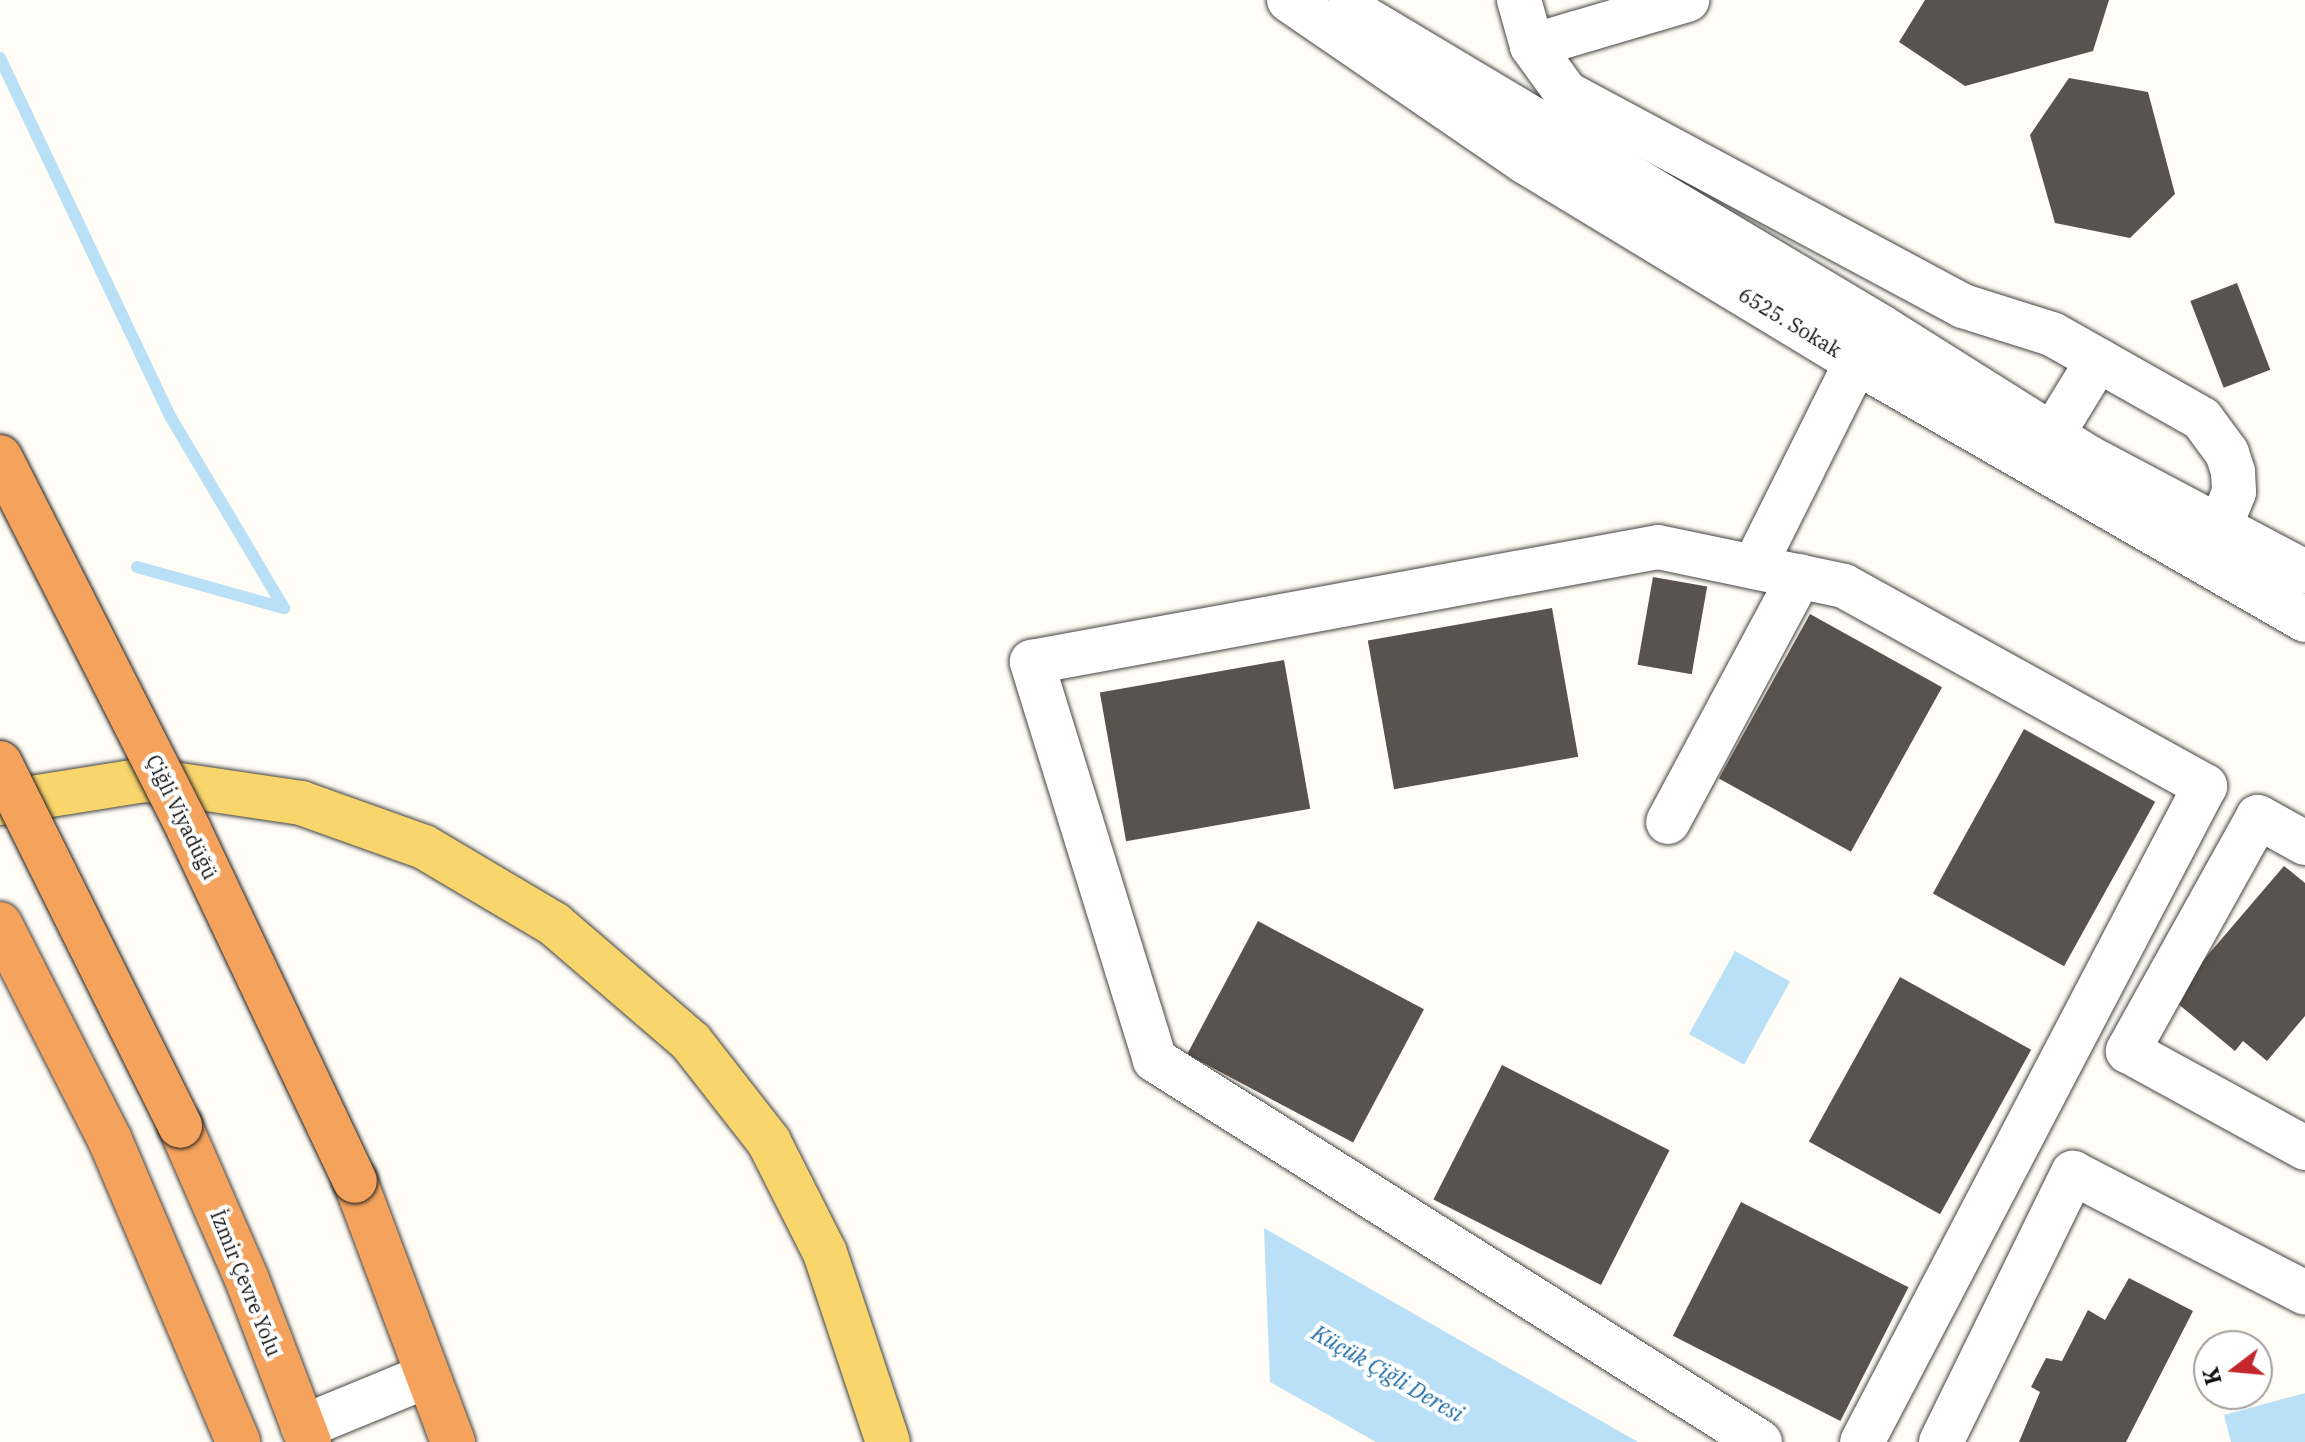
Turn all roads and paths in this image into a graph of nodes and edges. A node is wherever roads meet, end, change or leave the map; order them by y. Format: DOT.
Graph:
graph roads {
  1 [pos="1289,0"];
  2 [pos="1332,0"];
  3 [pos="1519,0"];
  4 [pos="1687,0"];
  5 [pos="1532,46"];
  6 [pos="2098,360"];
  7 [pos="1856,362"];
  8 [pos="2052,435"];
  9 [pos="0,457"];
  10 [pos="2220,526"];
  11 [pos="1754,567"];
  12 [pos="2305,572"];
  13 [pos="1800,576"];
  14 [pos="2305,620"];
  15 [pos="0,763"];
  16 [pos="0,803"];
  17 [pos="1668,822"];
  18 [pos="2305,843"];
  19 [pos="0,924"];
  20 [pos="2305,1148"];
  21 [pos="2305,1293"];
  22 [pos="427,1376"];
  23 [pos="306,1434"];
  24 [pos="238,1442"];
  25 [pos="453,1442"];
  26 [pos="888,1442"];
  27 [pos="1760,1442"];
  28 [pos="1862,1442"];
  29 [pos="1941,1442"];
  1 -- 7 [label="street, 6525. Sokak"];
  2 -- 8 [label="street"];
  3 -- 5 [label="street"];
  4 -- 5 [label="street"];
  5 -- 6 [label="street"];
  6 -- 8 [label="street"];
  6 -- 10 [label="street"];
  7 -- 11 [label="street"];
  7 -- 14 [label="street, 6525. Sokak"];
  8 -- 10 [label="street"];
  9 -- 22 [label="highway, Çiğli Viyadüğü, bridge"];
  10 -- 12 [label="street"];
  11 -- 13 [label="street"];
  11 -- 27 [label="street"];
  13 -- 17 [label="street"];
  13 -- 28 [label="street"];
  15 -- 23 [label="highway, İzmir Çevre Yolu, bridge"];
  16 -- 26 [label="main road"];
  18 -- 20 [label="street"];
  19 -- 24 [label="highway"];
  21 -- 29 [label="street"];
  22 -- 23 [label="street"];
  22 -- 25 [label="highway"];
}
